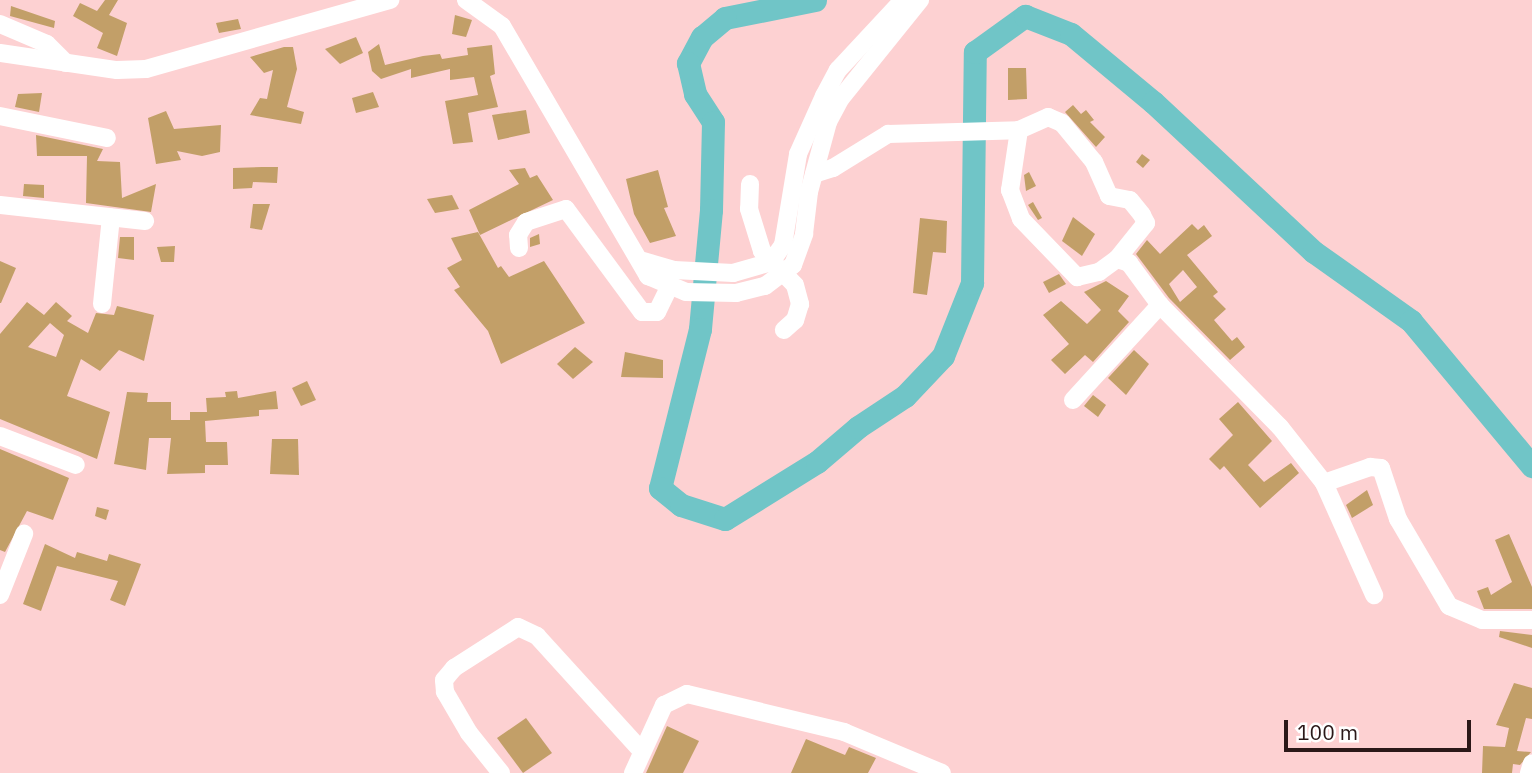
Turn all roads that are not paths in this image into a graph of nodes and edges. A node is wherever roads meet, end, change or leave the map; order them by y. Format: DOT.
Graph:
graph roads {
  1 [pos="390,0"];
  2 [pos="466,0"];
  3 [pos="903,0"];
  4 [pos="920,0"];
  5 [pos="336,7"];
  6 [pos="0,24"];
  7 [pos="0,53"];
  8 [pos="66,63"];
  9 [pos="0,116"];
  10 [pos="1010,131"];
  11 [pos="107,138"];
  12 [pos="814,174"];
  13 [pos="750,184"];
  14 [pos="0,205"];
  15 [pos="111,217"];
  16 [pos="145,221"];
  17 [pos="519,248"];
  18 [pos="1117,259"];
  19 [pos="643,261"];
  20 [pos="778,269"];
  21 [pos="668,287"];
  22 [pos="102,304"];
  23 [pos="1160,305"];
  24 [pos="784,330"];
  25 [pos="1073,400"];
  26 [pos="0,436"];
  27 [pos="75,465"];
  28 [pos="1324,483"];
  29 [pos="24,534"];
  30 [pos="0,595"];
  31 [pos="1374,595"];
  32 [pos="1532,620"];
  33 [pos="640,749"];
  34 [pos="1532,763"];
  35 [pos="501,773"];
  36 [pos="633,773"];
  37 [pos="943,773"];
  38 [pos="1529,773"];
  1 -- 5 [label="street"];
  2 -- 19 [label="street"];
  3 -- 20 [label="street"];
  4 -- 12 [label="street"];
  5 -- 8 [label="street"];
  6 -- 8 [label="street"];
  7 -- 8 [label="street"];
  9 -- 11 [label="street"];
  10 -- 12 [label="street"];
  10 -- 18 [label="street"];
  10 -- 18 [label="street"];
  12 -- 20 [label="street"];
  13 -- 20 [label="street"];
  14 -- 15 [label="street"];
  15 -- 16 [label="street"];
  15 -- 22 [label="street"];
  17 -- 21 [label="street"];
  18 -- 23 [label="street"];
  19 -- 20 [label="street"];
  19 -- 21 [label="street"];
  20 -- 21 [label="street"];
  20 -- 24 [label="street"];
  23 -- 25 [label="street"];
  23 -- 28 [label="street"];
  26 -- 27 [label="street"];
  28 -- 31 [label="street"];
  28 -- 32 [label="street"];
  29 -- 30 [label="street"];
  33 -- 35 [label="street"];
  33 -- 36 [label="street"];
  33 -- 37 [label="street"];
  34 -- 38 [label="street"];
}
